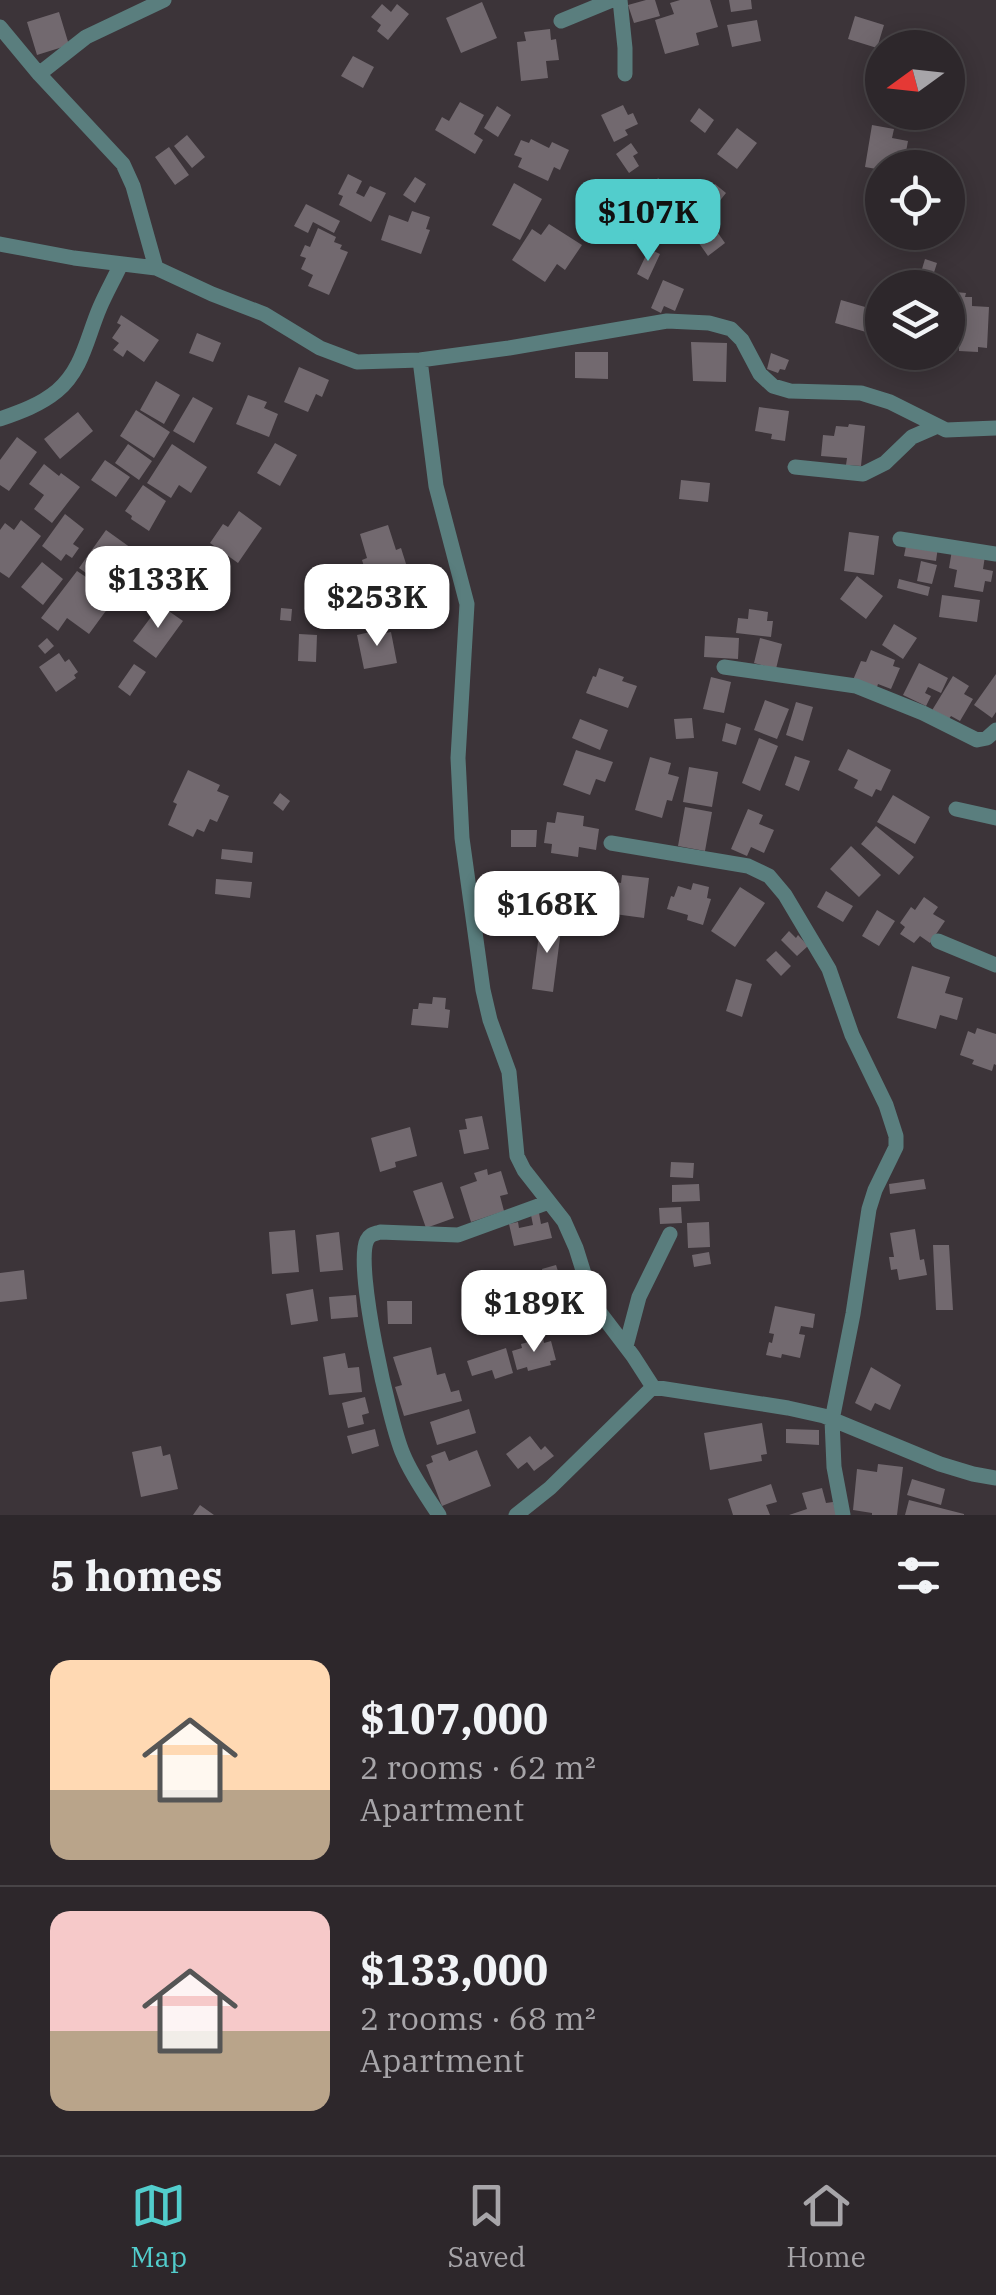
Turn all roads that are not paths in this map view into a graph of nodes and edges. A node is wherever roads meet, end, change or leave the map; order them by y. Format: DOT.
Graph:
graph roads {
  1 [pos="164,0"];
  2 [pos="612,0"];
  3 [pos="620,0"];
  4 [pos="561,21"];
  5 [pos="0,27"];
  6 [pos="38,74"];
  7 [pos="624,74"];
  8 [pos="0,244"];
  9 [pos="121,264"];
  10 [pos="156,268"];
  11 [pos="420,360"];
  12 [pos="0,419"];
  13 [pos="935,426"];
  14 [pos="996,428"];
  15 [pos="795,467"];
  16 [pos="900,539"];
  17 [pos="996,554"];
  18 [pos="724,667"];
  19 [pos="996,730"];
  20 [pos="956,809"];
  21 [pos="996,818"];
  22 [pos="611,843"];
  23 [pos="938,940"];
  24 [pos="996,965"];
  25 [pos="549,1202"];
  26 [pos="670,1234"];
  27 [pos="626,1346"];
  28 [pos="653,1388"];
  29 [pos="832,1420"];
  30 [pos="996,1478"];
  31 [pos="439,1515"];
  32 [pos="516,1515"];
  33 [pos="842,1515"];
  1 -- 6 [label="street"];
  2 -- 4 [label="street"];
  3 -- 7 [label="street"];
  5 -- 6 [label="street"];
  6 -- 10 [label="street"];
  8 -- 9 [label="street"];
  9 -- 10 [label="street"];
  9 -- 12 [label="street"];
  10 -- 11 [label="street"];
  11 -- 13 [label="street"];
  11 -- 25 [label="street"];
  13 -- 14 [label="street"];
  13 -- 15 [label="street"];
  16 -- 17 [label="street"];
  18 -- 19 [label="street"];
  20 -- 21 [label="street"];
  22 -- 29 [label="street"];
  23 -- 24 [label="street"];
  25 -- 27 [label="street"];
  25 -- 31 [label="street"];
  26 -- 27 [label="street"];
  27 -- 28 [label="street"];
  28 -- 29 [label="street"];
  28 -- 32 [label="street"];
  29 -- 30 [label="street"];
  29 -- 33 [label="street"];
}
